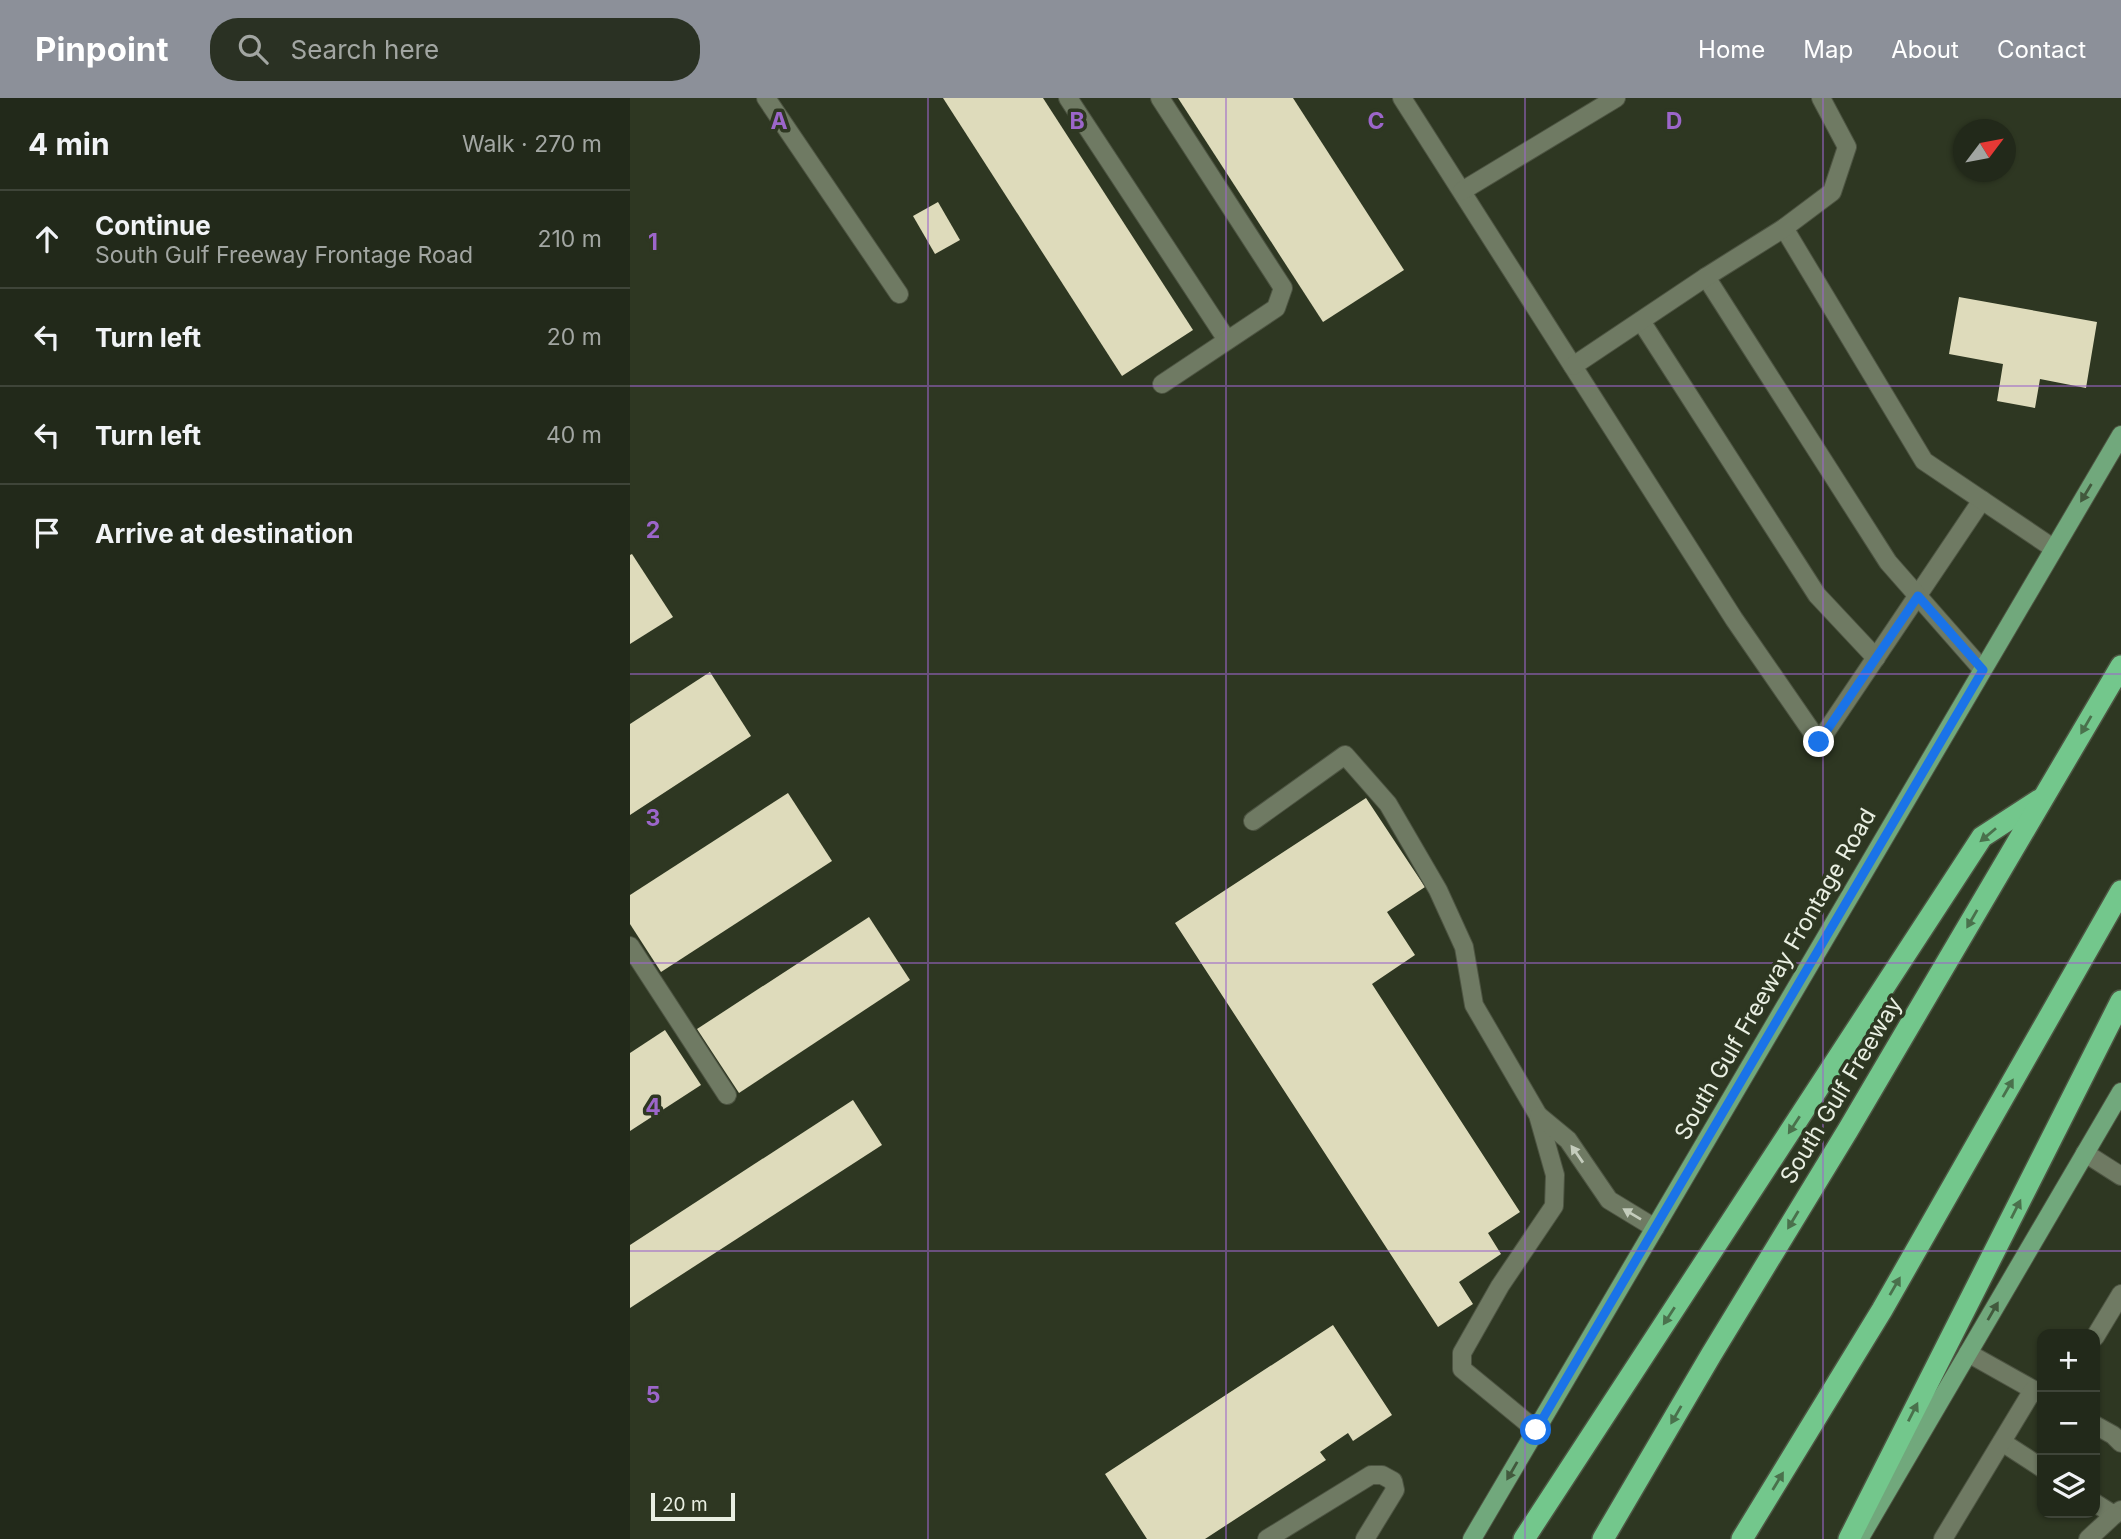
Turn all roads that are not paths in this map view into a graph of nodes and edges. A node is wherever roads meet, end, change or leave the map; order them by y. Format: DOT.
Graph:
graph roads {
  1 [pos="766,98"];
  2 [pos="1068,98"];
  3 [pos="1160,98"];
  4 [pos="1616,98"];
  5 [pos="1821,98"];
  6 [pos="1410,101"];
  7 [pos="1462,191"];
  8 [pos="1784,228"];
  9 [pos="1706,277"];
  10 [pos="899,294"];
  11 [pos="1641,321"];
  12 [pos="1227,340"];
  13 [pos="1573,366"];
  14 [pos="1162,384"];
  15 [pos="2121,435"];
  16 [pos="1982,500"];
  17 [pos="2053,548"];
  18 [pos="1918,596"];
  19 [pos="1876,658"];
  20 [pos="2121,666"];
  21 [pos="1983,670"];
  22 [pos="2044,797"];
  23 [pos="1253,821"];
  24 [pos="2121,891"];
  25 [pos="630,946"];
  26 [pos="2121,1001"];
  27 [pos="2121,1092"];
  28 [pos="727,1095"];
  29 [pos="1538,1115"];
  30 [pos="2085,1153"];
  31 [pos="2121,1176"];
  32 [pos="1655,1228"];
  33 [pos="2121,1294"];
  34 [pos="2100,1329"];
  35 [pos="1968,1353"];
  36 [pos="2037,1392"];
  37 [pos="2037,1394"];
  38 [pos="2100,1428"];
  39 [pos="1536,1430"];
  40 [pos="2002,1442"];
  41 [pos="2121,1443"];
  42 [pos="2037,1465"];
  43 [pos="2100,1505"];
  44 [pos="2118,1513"];
  45 [pos="1266,1539"];
  46 [pos="1365,1539"];
  47 [pos="1472,1539"];
  48 [pos="1524,1539"];
  49 [pos="1603,1539"];
  50 [pos="1742,1539"];
  51 [pos="1849,1539"];
  52 [pos="1859,1539"];
  53 [pos="1943,1539"];
  54 [pos="2088,1539"];
  1 -- 10 [label="street"];
  2 -- 12 [label="street"];
  3 -- 12 [label="street"];
  4 -- 7 [label="street"];
  5 -- 8 [label="street"];
  6 -- 7 [label="street"];
  7 -- 13 [label="street"];
  8 -- 9 [label="street"];
  8 -- 16 [label="street"];
  9 -- 11 [label="street"];
  9 -- 18 [label="street"];
  11 -- 13 [label="street"];
  11 -- 19 [label="street"];
  12 -- 14 [label="street"];
  13 -- 19 [label="street"];
  15 -- 17 [label="main road, South Gulf Freeway Frontage Road, one-way"];
  16 -- 17 [label="street"];
  16 -- 18 [label="street"];
  17 -- 21 [label="main road, South Gulf Freeway Frontage Road"];
  18 -- 19 [label="street"];
  18 -- 21 [label="street"];
  20 -- 22 [label="highway, South Gulf Freeway, one-way"];
  21 -- 32 [label="main road, South Gulf Freeway Frontage Road"];
  22 -- 48 [label="highway, one-way"];
  22 -- 49 [label="highway, South Gulf Freeway, one-way"];
  23 -- 29 [label="street"];
  50 -- 24 [label="highway, one-way"];
  25 -- 28 [label="street"];
  51 -- 26 [label="highway, one-way"];
  27 -- 30 [label="main road"];
  32 -- 29 [label="street, one-way"];
  29 -- 39 [label="street"];
  30 -- 31 [label="street"];
  35 -- 30 [label="main road, one-way"];
  32 -- 39 [label="main road, South Gulf Freeway Frontage Road"];
  33 -- 34 [label="street"];
  35 -- 36 [label="street"];
  35 -- 52 [label="main road"];
  37 -- 40 [label="street"];
  38 -- 41 [label="street"];
  39 -- 47 [label="main road, South Gulf Freeway Frontage Road, one-way"];
  40 -- 42 [label="street"];
  40 -- 53 [label="street"];
  43 -- 44 [label="street"];
  44 -- 54 [label="street"];
  45 -- 46 [label="street"];
}
